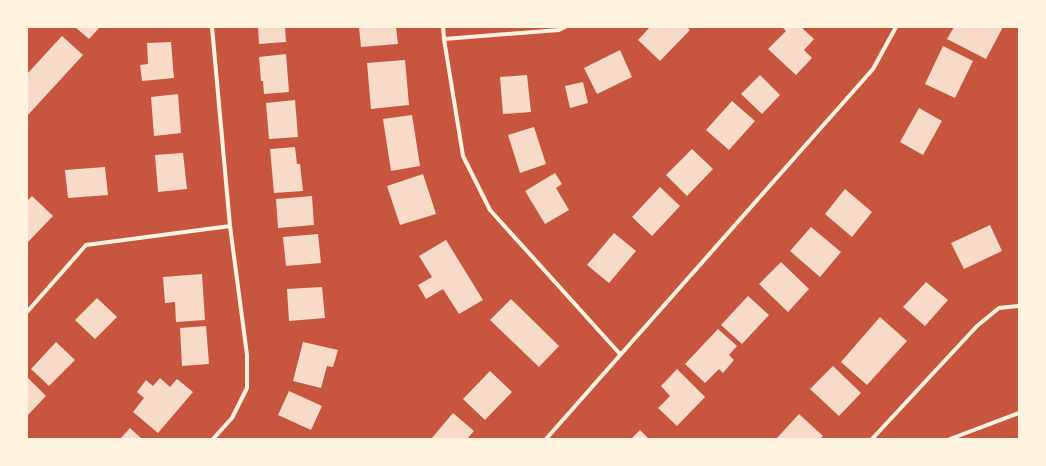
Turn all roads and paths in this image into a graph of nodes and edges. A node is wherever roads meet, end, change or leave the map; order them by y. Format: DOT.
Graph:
graph roads {
  1 [pos="212,27"];
  2 [pos="443,27"];
  3 [pos="565,27"];
  4 [pos="896,27"];
  5 [pos="444,39"];
  6 [pos="230,226"];
  7 [pos="1019,306"];
  8 [pos="27,312"];
  9 [pos="620,354"];
  10 [pos="1019,413"];
  11 [pos="213,439"];
  12 [pos="546,439"];
  13 [pos="872,439"];
  14 [pos="950,439"];
  1 -- 6 [label="street"];
  2 -- 5 [label="street"];
  3 -- 5 [label="street"];
  4 -- 9 [label="street"];
  5 -- 9 [label="street"];
  6 -- 8 [label="street"];
  6 -- 11 [label="street"];
  7 -- 13 [label="street"];
  9 -- 12 [label="street"];
  10 -- 14 [label="street"];
}
